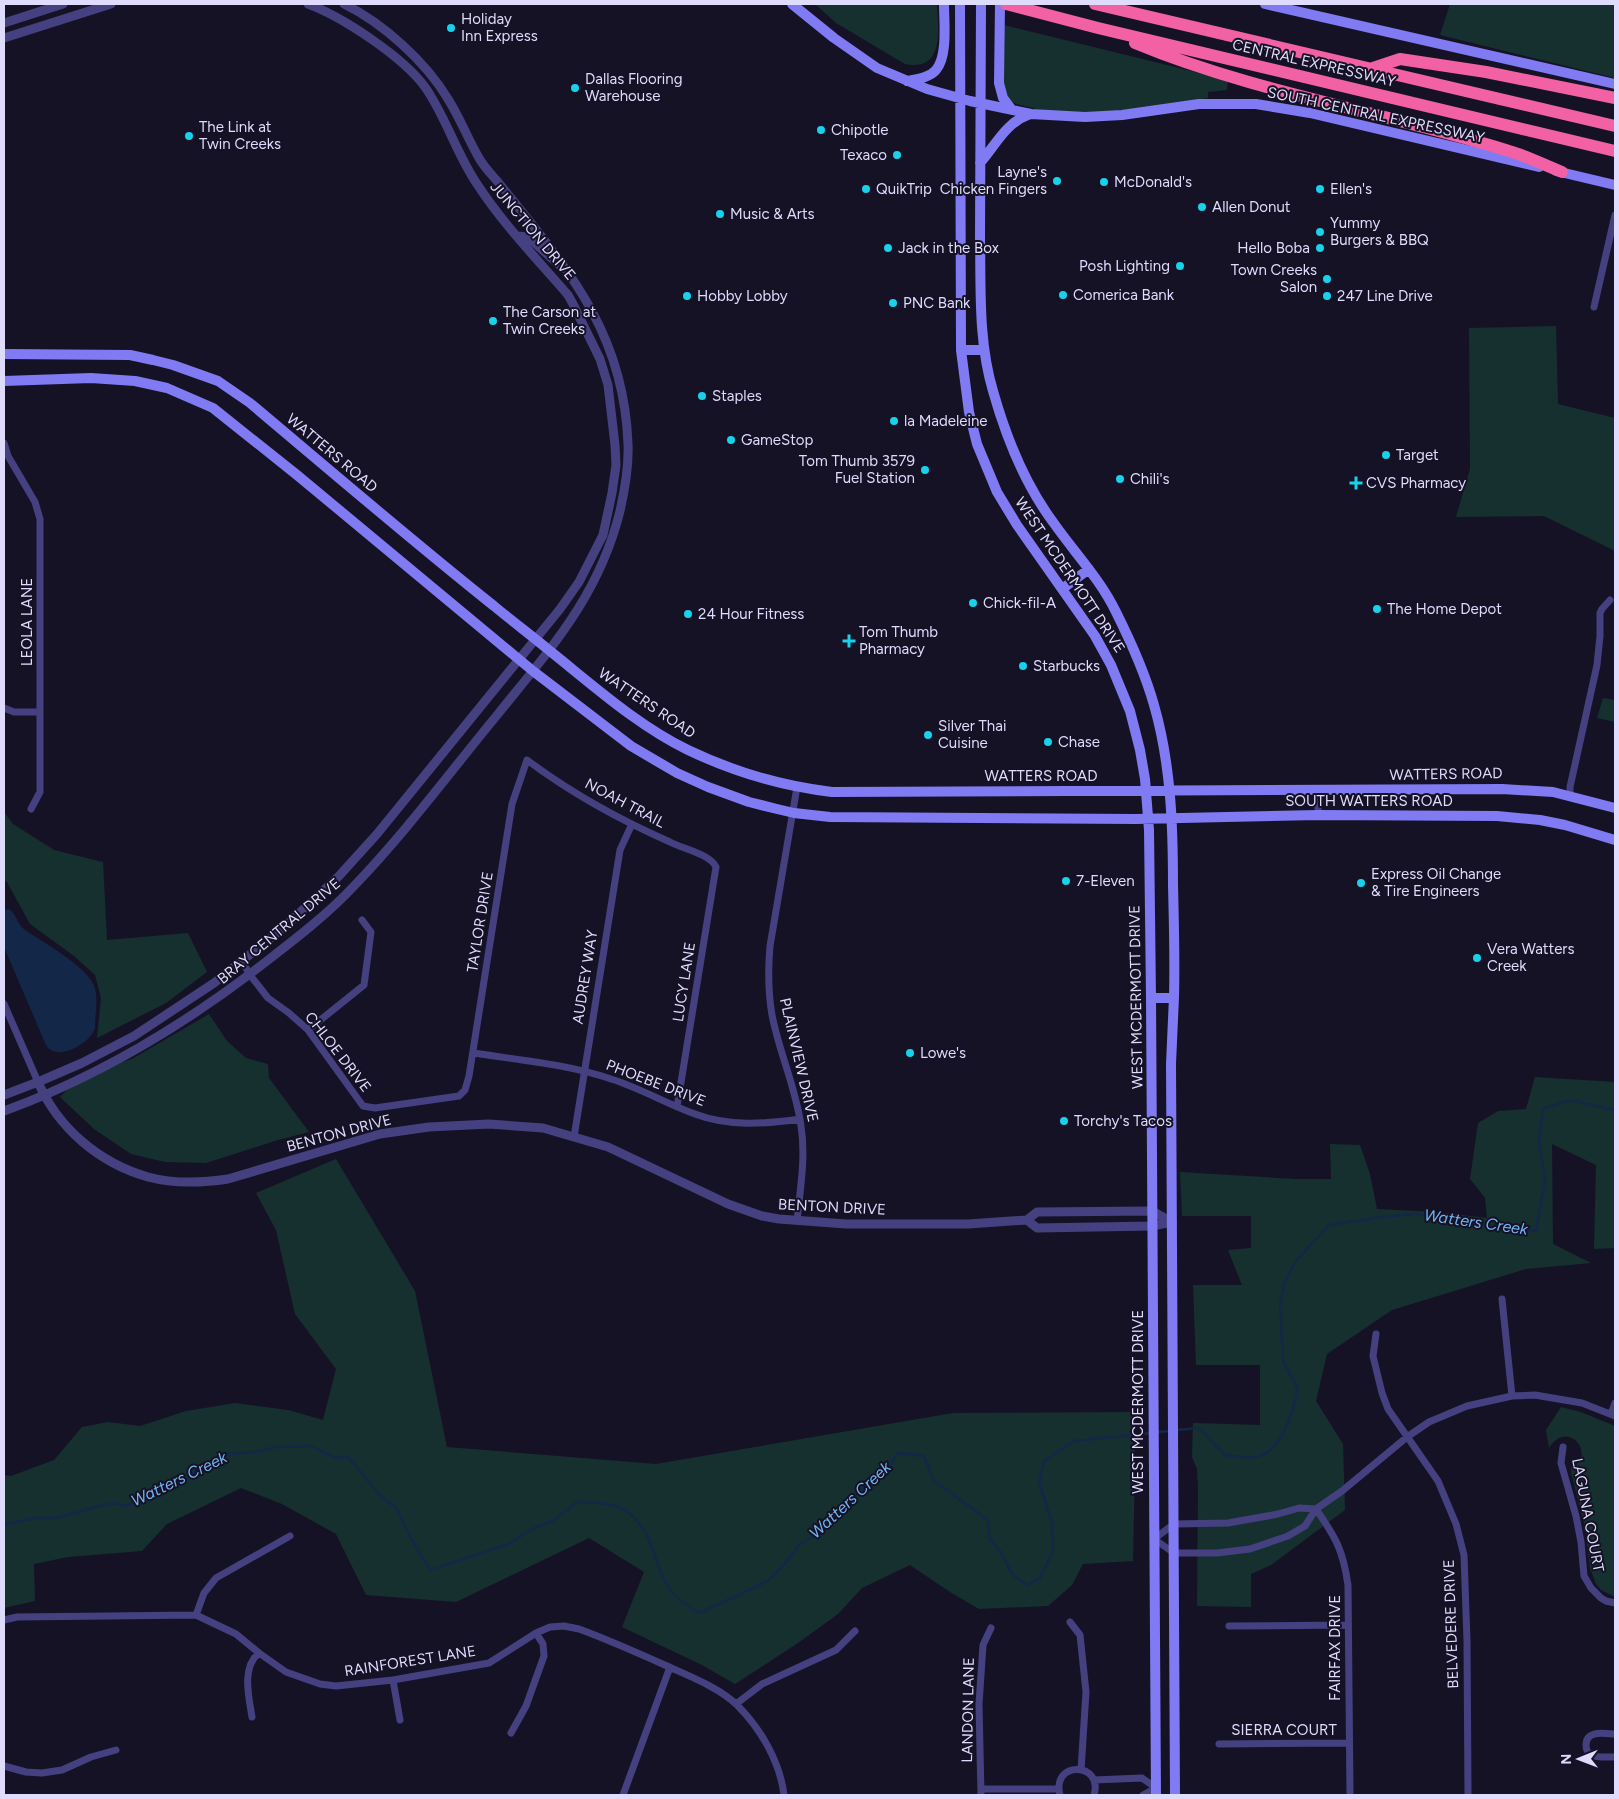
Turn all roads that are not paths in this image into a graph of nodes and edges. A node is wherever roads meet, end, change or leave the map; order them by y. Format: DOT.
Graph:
graph roads {
  1 [pos="63,4"];
  2 [pos="111,4"];
  3 [pos="344,4"];
  4 [pos="792,4"];
  5 [pos="944,4"];
  6 [pos="960,4"];
  7 [pos="981,4"];
  8 [pos="1000,4"];
  9 [pos="1006,4"];
  10 [pos="1095,4"];
  11 [pos="1265,4"];
  12 [pos="317,5"];
  13 [pos="1291,7"];
  14 [pos="4,23"];
  15 [pos="1098,28"];
  16 [pos="4,38"];
  17 [pos="1370,68"];
  18 [pos="906,82"];
  19 [pos="1615,84"];
  20 [pos="959,98"];
  21 [pos="1615,98"];
  22 [pos="980,103"];
  23 [pos="1012,110"];
  24 [pos="1031,114"];
  25 [pos="1615,126"];
  26 [pos="1615,151"];
  27 [pos="980,162"];
  28 [pos="1562,172"];
  29 [pos="1615,185"];
  30 [pos="1615,216"];
  31 [pos="518,236"];
  32 [pos="574,279"];
  33 [pos="1594,306"];
  34 [pos="961,350"];
  35 [pos="984,350"];
  36 [pos="4,354"];
  37 [pos="4,380"];
  38 [pos="4,443"];
  39 [pos="609,506"];
  40 [pos="605,559"];
  41 [pos="1089,569"];
  42 [pos="1062,589"];
  43 [pos="1610,600"];
  44 [pos="536,640"];
  45 [pos="549,650"];
  46 [pos="520,660"];
  47 [pos="533,671"];
  48 [pos="4,708"];
  49 [pos="40,712"];
  50 [pos="527,760"];
  51 [pos="797,787"];
  52 [pos="1146,790"];
  53 [pos="1170,790"];
  54 [pos="1318,790"];
  55 [pos="1570,796"];
  56 [pos="1615,808"];
  57 [pos="31,809"];
  58 [pos="794,813"];
  59 [pos="1318,815"];
  60 [pos="1172,818"];
  61 [pos="1148,819"];
  62 [pos="632,824"];
  63 [pos="1615,840"];
  64 [pos="714,862"];
  65 [pos="362,920"];
  66 [pos="242,961"];
  67 [pos="250,974"];
  68 [pos="1151,998"];
  69 [pos="1174,998"];
  70 [pos="4,1004"];
  71 [pos="308,1030"];
  72 [pos="473,1053"];
  73 [pos="583,1072"];
  74 [pos="38,1082"];
  75 [pos="466,1090"];
  76 [pos="4,1095"];
  77 [pos="44,1097"];
  78 [pos="677,1107"];
  79 [pos="4,1111"];
  80 [pos="800,1119"];
  81 [pos="574,1137"];
  82 [pos="1152,1211"];
  83 [pos="1027,1220"];
  84 [pos="797,1221"];
  85 [pos="1172,1222"];
  86 [pos="1152,1226"];
  87 [pos="1502,1299"];
  88 [pos="1376,1334"];
  89 [pos="1512,1396"];
  90 [pos="1615,1403"];
  91 [pos="1613,1415"];
  92 [pos="1407,1437"];
  93 [pos="1563,1447"];
  94 [pos="1316,1509"];
  95 [pos="1174,1524"];
  96 [pos="290,1536"];
  97 [pos="1154,1539"];
  98 [pos="1174,1553"];
  99 [pos="1615,1603"];
  100 [pos="196,1615"];
  101 [pos="4,1620"];
  102 [pos="1070,1622"];
  103 [pos="1348,1625"];
  104 [pos="1229,1626"];
  105 [pos="991,1628"];
  106 [pos="855,1631"];
  107 [pos="536,1633"];
  108 [pos="259,1654"];
  109 [pos="670,1667"];
  110 [pos="393,1680"];
  111 [pos="736,1704"];
  112 [pos="252,1717"];
  113 [pos="400,1720"];
  114 [pos="511,1733"];
  115 [pos="1615,1734"];
  116 [pos="1349,1743"];
  117 [pos="1219,1744"];
  118 [pos="116,1750"];
  119 [pos="1615,1757"];
  120 [pos="4,1766"];
  121 [pos="1081,1770"];
  122 [pos="1094,1780"];
  123 [pos="981,1792"];
  124 [pos="1059,1792"];
  125 [pos="1156,1792"];
  126 [pos="1175,1792"];
  127 [pos="623,1795"];
  128 [pos="784,1795"];
  129 [pos="1094,1795"];
  130 [pos="1143,1795"];
  131 [pos="1350,1795"];
  132 [pos="1468,1795"];
  1 -- 14 [label="street"];
  2 -- 16 [label="street"];
  3 -- 32 [label="street, JUNCTION DRIVE"];
  4 -- 18 [label="main road, SOUTH CENTRAL EXPRESSWAY"];
  5 -- 18 [label="main road"];
  6 -- 20 [label="main road, WEST MCDERMOTT DRIVE"];
  7 -- 22 [label="main road, WEST MCDERMOTT DRIVE"];
  8 -- 23 [label="main road"];
  9 -- 15 [label="highway, CENTRAL EXPRESSWAY"];
  10 -- 17 [label="highway, CENTRAL EXPRESSWAY"];
  11 -- 13 [label="main road"];
  12 -- 31 [label="street, JUNCTION DRIVE"];
  13 -- 19 [label="main road"];
  15 -- 26 [label="highway, CENTRAL EXPRESSWAY"];
  15 -- 28 [label="highway"];
  17 -- 21 [label="highway"];
  17 -- 25 [label="highway, CENTRAL EXPRESSWAY"];
  18 -- 20 [label="main road, SOUTH CENTRAL EXPRESSWAY"];
  20 -- 22 [label="main road, SOUTH CENTRAL EXPRESSWAY"];
  20 -- 34 [label="main road, WEST MCDERMOTT DRIVE"];
  22 -- 23 [label="main road, SOUTH CENTRAL EXPRESSWAY"];
  22 -- 27 [label="main road, WEST MCDERMOTT DRIVE"];
  23 -- 24 [label="main road, SOUTH CENTRAL EXPRESSWAY"];
  24 -- 27 [label="main road"];
  24 -- 28 [label="main road, SOUTH CENTRAL EXPRESSWAY"];
  27 -- 35 [label="main road, WEST MCDERMOTT DRIVE"];
  28 -- 29 [label="main road, SOUTH CENTRAL EXPRESSWAY"];
  30 -- 33 [label="street"];
  31 -- 32 [label="street"];
  31 -- 39 [label="street, JUNCTION DRIVE"];
  32 -- 40 [label="street, JUNCTION DRIVE"];
  34 -- 35 [label="main road"];
  34 -- 42 [label="main road, WEST MCDERMOTT DRIVE"];
  35 -- 41 [label="main road, WEST MCDERMOTT DRIVE"];
  36 -- 44 [label="main road, WATTERS ROAD"];
  37 -- 46 [label="main road"];
  38 -- 49 [label="street, LEOLA LANE"];
  39 -- 40 [label="street"];
  39 -- 44 [label="street, JUNCTION DRIVE"];
  40 -- 45 [label="street, JUNCTION DRIVE"];
  41 -- 42 [label="main road"];
  41 -- 53 [label="main road, WEST MCDERMOTT DRIVE"];
  42 -- 52 [label="main road, WEST MCDERMOTT DRIVE"];
  43 -- 55 [label="street"];
  44 -- 45 [label="main road, WATTERS ROAD"];
  44 -- 46 [label="street, BRAY CENTRAL DRIVE"];
  45 -- 47 [label="street, BRAY CENTRAL DRIVE"];
  45 -- 51 [label="main road, WATTERS ROAD"];
  46 -- 47 [label="main road"];
  46 -- 66 [label="street, BRAY CENTRAL DRIVE"];
  47 -- 58 [label="main road"];
  47 -- 67 [label="street, BRAY CENTRAL DRIVE"];
  48 -- 49 [label="street"];
  49 -- 57 [label="street, LEOLA LANE"];
  50 -- 62 [label="street, NOAH TRAIL"];
  50 -- 72 [label="street, TAYLOR DRIVE"];
  51 -- 52 [label="main road, WATTERS ROAD"];
  51 -- 58 [label="street, PLAINVIEW DRIVE"];
  52 -- 53 [label="main road, WATTERS ROAD"];
  52 -- 61 [label="main road, WEST MCDERMOTT DRIVE"];
  53 -- 54 [label="main road, WATTERS ROAD"];
  53 -- 60 [label="main road, WEST MCDERMOTT DRIVE"];
  54 -- 55 [label="main road, WATTERS ROAD"];
  54 -- 59 [label="street"];
  55 -- 56 [label="main road, WATTERS ROAD"];
  58 -- 61 [label="main road"];
  58 -- 80 [label="street, PLAINVIEW DRIVE"];
  59 -- 60 [label="main road, SOUTH WATTERS ROAD"];
  59 -- 63 [label="main road, SOUTH WATTERS ROAD"];
  60 -- 61 [label="main road"];
  60 -- 69 [label="main road, WEST MCDERMOTT DRIVE"];
  61 -- 68 [label="main road, WEST MCDERMOTT DRIVE"];
  62 -- 64 [label="street, NOAH TRAIL"];
  62 -- 73 [label="street, AUDREY WAY"];
  64 -- 78 [label="street, LUCY LANE"];
  65 -- 71 [label="street"];
  66 -- 67 [label="street, CHLOE DRIVE"];
  66 -- 74 [label="street, BRAY CENTRAL DRIVE"];
  67 -- 71 [label="street, CHLOE DRIVE"];
  67 -- 77 [label="street, BRAY CENTRAL DRIVE"];
  68 -- 69 [label="main road"];
  68 -- 82 [label="main road, WEST MCDERMOTT DRIVE"];
  69 -- 85 [label="main road, WEST MCDERMOTT DRIVE"];
  70 -- 74 [label="street, BENTON DRIVE"];
  71 -- 75 [label="street, CHLOE DRIVE"];
  72 -- 73 [label="street, PHOEBE DRIVE"];
  72 -- 75 [label="street, TAYLOR DRIVE"];
  73 -- 78 [label="street, PHOEBE DRIVE"];
  73 -- 81 [label="street, AUDREY WAY"];
  74 -- 76 [label="street, BRAY CENTRAL DRIVE"];
  74 -- 77 [label="street, BENTON DRIVE"];
  77 -- 79 [label="street, BRAY CENTRAL DRIVE"];
  77 -- 81 [label="street, BENTON DRIVE"];
  78 -- 80 [label="street, PHOEBE DRIVE"];
  80 -- 84 [label="street, PLAINVIEW DRIVE"];
  81 -- 84 [label="street, BENTON DRIVE"];
  82 -- 83 [label="street, BENTON DRIVE"];
  82 -- 85 [label="street, BENTON DRIVE"];
  82 -- 86 [label="main road, WEST MCDERMOTT DRIVE"];
  83 -- 84 [label="street, BENTON DRIVE"];
  83 -- 86 [label="street, BENTON DRIVE"];
  85 -- 86 [label="street, BENTON DRIVE"];
  85 -- 95 [label="main road, WEST MCDERMOTT DRIVE"];
  86 -- 97 [label="main road, WEST MCDERMOTT DRIVE"];
  87 -- 89 [label="street"];
  88 -- 92 [label="street, BELVEDERE DRIVE"];
  89 -- 91 [label="street"];
  89 -- 92 [label="street"];
  90 -- 91 [label="street"];
  92 -- 94 [label="street"];
  92 -- 132 [label="street, BELVEDERE DRIVE"];
  93 -- 99 [label="street, LAGUNA COURT"];
  94 -- 95 [label="street"];
  94 -- 98 [label="street"];
  94 -- 103 [label="street, FAIRFAX DRIVE"];
  95 -- 97 [label="street"];
  95 -- 98 [label="main road, WEST MCDERMOTT DRIVE"];
  96 -- 100 [label="street"];
  97 -- 98 [label="street"];
  97 -- 125 [label="main road, WEST MCDERMOTT DRIVE"];
  98 -- 126 [label="main road, WEST MCDERMOTT DRIVE"];
  100 -- 101 [label="street, RAINFOREST LANE"];
  100 -- 108 [label="street, RAINFOREST LANE"];
  102 -- 121 [label="street"];
  103 -- 104 [label="street"];
  103 -- 116 [label="street, FAIRFAX DRIVE"];
  105 -- 123 [label="street, LANDON LANE"];
  106 -- 111 [label="street"];
  107 -- 109 [label="street, RAINFOREST LANE"];
  107 -- 110 [label="street, RAINFOREST LANE"];
  107 -- 114 [label="street"];
  108 -- 110 [label="street, RAINFOREST LANE"];
  108 -- 112 [label="street"];
  109 -- 111 [label="street, RAINFOREST LANE"];
  109 -- 127 [label="street"];
  110 -- 113 [label="street"];
  111 -- 128 [label="street, RAINFOREST LANE"];
  115 -- 119 [label="street"];
  116 -- 117 [label="street, SIERRA COURT"];
  116 -- 131 [label="street, FAIRFAX DRIVE"];
  118 -- 120 [label="street"];
  121 -- 122 [label="street"];
  121 -- 124 [label="street"];
  122 -- 125 [label="street"];
  122 -- 129 [label="street"];
  123 -- 124 [label="street"];
  125 -- 126 [label="main road"];
  125 -- 130 [label="street"];
}
